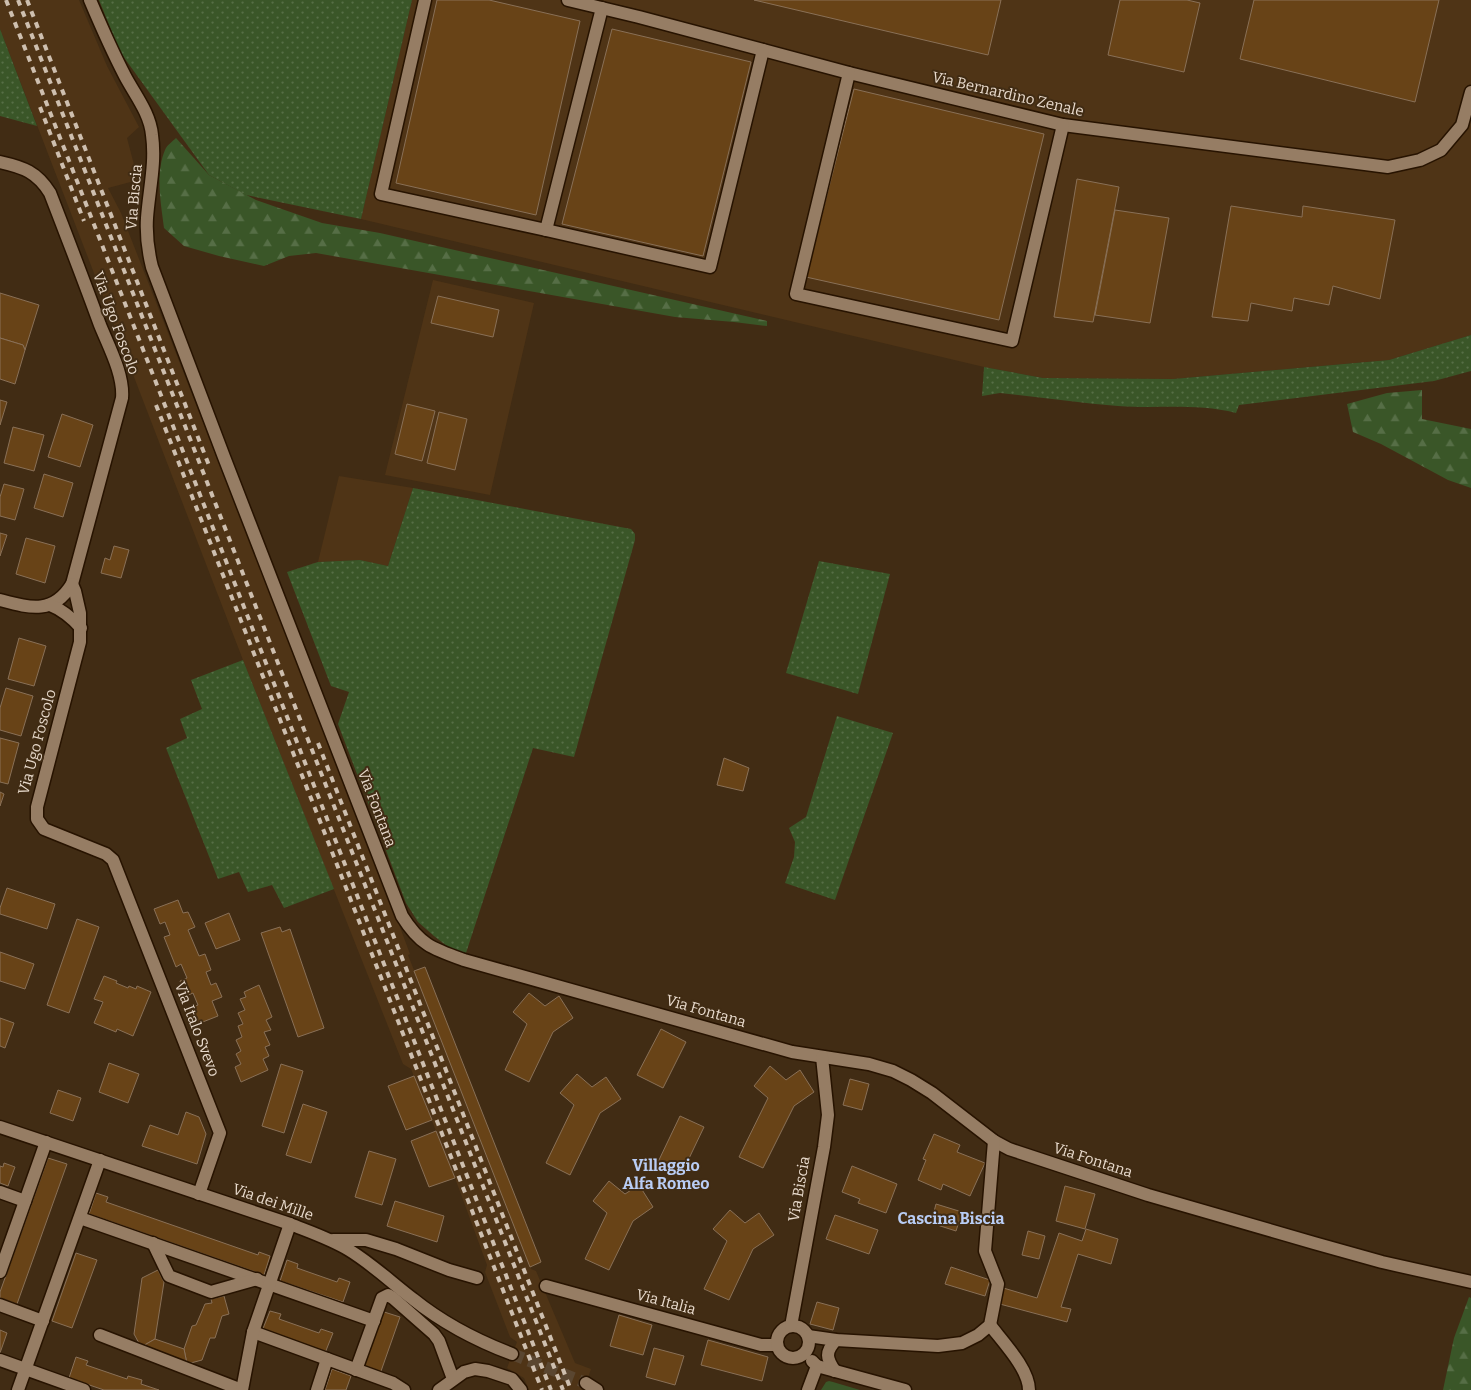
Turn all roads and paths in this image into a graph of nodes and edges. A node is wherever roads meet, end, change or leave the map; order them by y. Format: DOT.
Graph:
graph roads {
  1 [pos="90,0"];
  2 [pos="425,0"];
  3 [pos="568,0"];
  4 [pos="602,8"];
  5 [pos="764,50"];
  6 [pos="849,73"];
  7 [pos="1471,92"];
  8 [pos="1063,125"];
  9 [pos="0,162"];
  10 [pos="546,230"];
  11 [pos="224,457"];
  12 [pos="72,584"];
  13 [pos="0,600"];
  14 [pos="50,604"];
  15 [pos="80,628"];
  16 [pos="120,877"];
  17 [pos="822,1057"];
  18 [pos="0,1127"];
  19 [pos="994,1141"];
  20 [pos="46,1142"];
  21 [pos="100,1160"];
  22 [pos="3,1194"];
  23 [pos="200,1194"];
  24 [pos="25,1201"];
  25 [pos="80,1218"];
  26 [pos="290,1224"];
  27 [pos="331,1240"];
  28 [pos="153,1244"];
  29 [pos="0,1272"];
  30 [pos="477,1278"];
  31 [pos="257,1280"];
  32 [pos="1471,1282"];
  33 [pos="270,1284"];
  34 [pos="546,1286"];
  35 [pos="0,1305"];
  36 [pos="43,1321"];
  37 [pos="374,1321"];
  38 [pos="990,1325"];
  39 [pos="791,1326"];
  40 [pos="253,1332"];
  41 [pos="100,1335"];
  42 [pos="808,1336"];
  43 [pos="836,1340"];
  44 [pos="777,1345"];
  45 [pos="512,1354"];
  46 [pos="805,1354"];
  47 [pos="327,1359"];
  48 [pos="0,1360"];
  49 [pos="817,1366"];
  50 [pos="26,1370"];
  51 [pos="356,1370"];
  52 [pos="835,1371"];
  53 [pos="453,1380"];
  54 [pos="18,1390"];
  55 [pos="84,1390"];
  56 [pos="242,1390"];
  57 [pos="317,1390"];
  58 [pos="404,1390"];
  59 [pos="439,1390"];
  60 [pos="521,1390"];
  61 [pos="808,1390"];
  62 [pos="905,1390"];
  63 [pos="1029,1390"];
  1 -- 11 [label="street, Via Biscia"];
  2 -- 10 [label="street"];
  3 -- 4 [label="street, Via Bernardino Zenale"];
  4 -- 5 [label="street, Via Bernardino Zenale"];
  4 -- 10 [label="street"];
  5 -- 6 [label="street, Via Bernardino Zenale"];
  5 -- 10 [label="street"];
  6 -- 8 [label="street, Via Bernardino Zenale"];
  6 -- 8 [label="street"];
  7 -- 8 [label="street, Via Bernardino Zenale"];
  9 -- 12 [label="street, Via Ugo Foscolo"];
  11 -- 17 [label="street, Via Fontana"];
  12 -- 14 [label="street"];
  12 -- 15 [label="street, Via Ugo Foscolo"];
  13 -- 14 [label="street"];
  14 -- 15 [label="street"];
  15 -- 16 [label="street, Via Ugo Foscolo"];
  16 -- 23 [label="street, Via Italo Svevo"];
  17 -- 19 [label="street, Via Fontana"];
  17 -- 39 [label="street, Via Biscia"];
  18 -- 20 [label="street, Via dei Mille"];
  19 -- 32 [label="street, Via Fontana"];
  19 -- 38 [label="street"];
  20 -- 21 [label="street, Via dei Mille"];
  20 -- 24 [label="street"];
  21 -- 23 [label="street, Via dei Mille"];
  21 -- 25 [label="street"];
  22 -- 24 [label="street"];
  23 -- 26 [label="street, Via dei Mille"];
  24 -- 29 [label="street"];
  25 -- 28 [label="street"];
  25 -- 36 [label="street"];
  26 -- 27 [label="street, Via dei Mille"];
  26 -- 33 [label="street"];
  27 -- 30 [label="street"];
  27 -- 45 [label="street, Via dei Mille"];
  28 -- 31 [label="street"];
  28 -- 31 [label="street"];
  31 -- 33 [label="street"];
  33 -- 37 [label="street"];
  33 -- 40 [label="street"];
  34 -- 44 [label="street, Via Italia"];
  35 -- 36 [label="street"];
  36 -- 50 [label="street"];
  37 -- 51 [label="street"];
  37 -- 53 [label="street"];
  38 -- 43 [label="street"];
  38 -- 63 [label="street"];
  39 -- 42 [label="street"];
  39 -- 44 [label="street"];
  40 -- 47 [label="street"];
  40 -- 56 [label="street"];
  41 -- 56 [label="street"];
  42 -- 43 [label="street"];
  42 -- 46 [label="street"];
  43 -- 52 [label="street"];
  44 -- 46 [label="street"];
  46 -- 49 [label="street"];
  47 -- 51 [label="street"];
  47 -- 57 [label="street"];
  48 -- 50 [label="street"];
  49 -- 52 [label="street"];
  49 -- 61 [label="street"];
  50 -- 54 [label="street"];
  50 -- 55 [label="street"];
  51 -- 58 [label="street"];
  52 -- 62 [label="street"];
  53 -- 59 [label="street"];
  53 -- 60 [label="street"];
}
